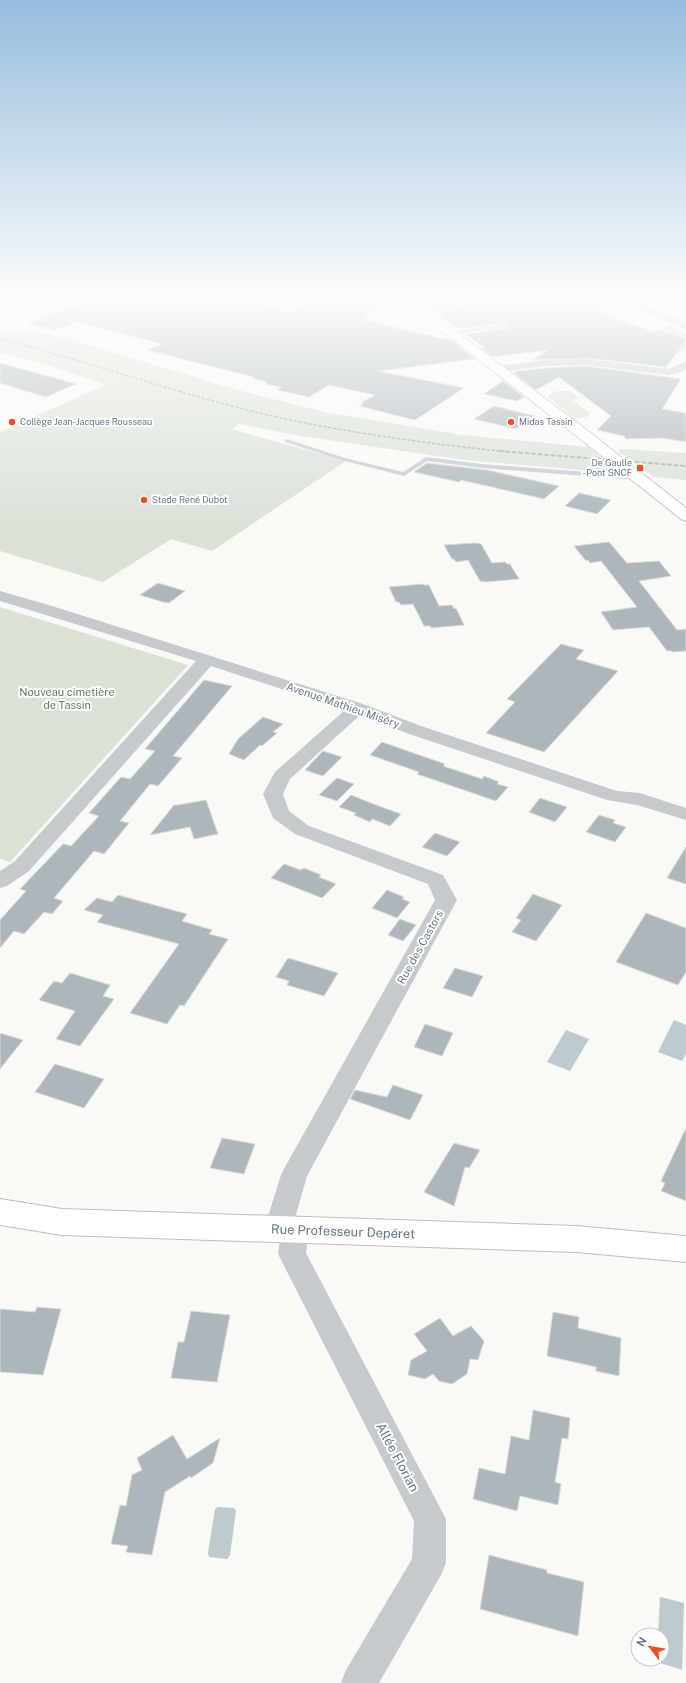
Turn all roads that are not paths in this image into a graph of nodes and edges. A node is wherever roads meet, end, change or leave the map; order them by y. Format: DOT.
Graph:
graph roads {
  1 [pos="505,375"];
  2 [pos="287,441"];
  3 [pos="639,478"];
  4 [pos="686,516"];
  5 [pos="0,596"];
  6 [pos="209,660"];
  7 [pos="358,708"];
  8 [pos="686,814"];
  9 [pos="0,881"];
  10 [pos="0,1212"];
  11 [pos="286,1229"];
  12 [pos="686,1249"];
  13 [pos="359,1683"];
  1 -- 3 [label="main road"];
  2 -- 3 [label="lane"];
  3 -- 4 [label="main road"];
  5 -- 6 [label="street, Avenue Mathieu Miséry"];
  6 -- 7 [label="street, Avenue Mathieu Miséry"];
  6 -- 9 [label="street"];
  7 -- 8 [label="street, Avenue Mathieu Miséry"];
  7 -- 11 [label="street, Rue des Castors"];
  10 -- 11 [label="main road, Rue Professeur Depéret"];
  11 -- 12 [label="main road, Rue Professeur Depéret"];
  11 -- 13 [label="street, Allée Florian"];
}
